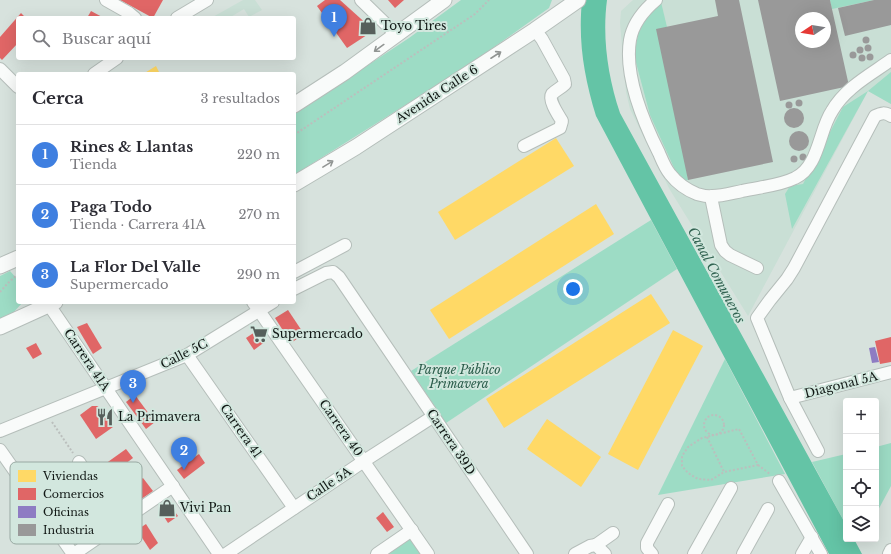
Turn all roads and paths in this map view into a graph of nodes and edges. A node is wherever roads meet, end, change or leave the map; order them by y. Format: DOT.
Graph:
graph roads {
  1 [pos="106,0"];
  2 [pos="206,0"];
  3 [pos="361,0"];
  4 [pos="444,0"];
  5 [pos="489,0"];
  6 [pos="578,0"];
  7 [pos="656,0"];
  8 [pos="557,10"];
  9 [pos="133,16"];
  10 [pos="180,16"];
  11 [pos="535,30"];
  12 [pos="397,35"];
  13 [pos="114,60"];
  14 [pos="891,60"];
  15 [pos="0,69"];
  16 [pos="97,72"];
  17 [pos="16,85"];
  18 [pos="296,104"];
  19 [pos="891,116"];
  20 [pos="296,134"];
  21 [pos="524,146"];
  22 [pos="296,183"];
  23 [pos="711,197"];
  24 [pos="344,245"];
  25 [pos="16,259"];
  26 [pos="2,265"];
  27 [pos="757,268"];
  28 [pos="296,271"];
  29 [pos="16,272"];
  30 [pos="16,275"];
  31 [pos="296,288"];
  32 [pos="0,292"];
  33 [pos="52,304"];
  34 [pos="256,306"];
  35 [pos="29,308"];
  36 [pos="0,327"];
  37 [pos="187,355"];
  38 [pos="891,372"];
  39 [pos="106,389"];
  40 [pos="790,398"];
  41 [pos="46,413"];
  42 [pos="434,416"];
  43 [pos="0,431"];
  44 [pos="715,435"];
  45 [pos="707,437"];
  46 [pos="0,450"];
  47 [pos="818,451"];
  48 [pos="364,461"];
  49 [pos="79,462"];
  50 [pos="10,464"];
  51 [pos="758,465"];
  52 [pos="724,472"];
  53 [pos="779,481"];
  54 [pos="173,486"];
  55 [pos="731,488"];
  56 [pos="668,504"];
  57 [pos="142,507"];
  58 [pos="294,508"];
  59 [pos="768,509"];
  60 [pos="412,530"];
  61 [pos="613,533"];
  62 [pos="812,537"];
  63 [pos="67,544"];
  64 [pos="89,544"];
  65 [pos="585,549"];
  66 [pos="891,550"];
  67 [pos="74,554"];
  68 [pos="219,554"];
  69 [pos="226,554"];
  70 [pos="377,554"];
  71 [pos="428,554"];
  72 [pos="527,554"];
  73 [pos="605,554"];
  74 [pos="652,554"];
  75 [pos="694,554"];
  76 [pos="743,554"];
  77 [pos="802,554"];
  78 [pos="821,554"];
  79 [pos="889,554"];
  1 -- 9 [label="street"];
  2 -- 10 [label="street"];
  3 -- 12 [label="street"];
  4 -- 12 [label="main road"];
  5 -- 20 [label="path"];
  6 -- 8 [label="main road, Avenida Calle 6"];
  7 -- 23 [label="street"];
  8 -- 11 [label="main road, Avenida Calle 6"];
  11 -- 21 [label="street"];
  22 -- 11 [label="main road, Avenida Calle 6, one-way"];
  12 -- 18 [label="main road, one-way"];
  13 -- 16 [label="street"];
  14 -- 23 [label="street"];
  15 -- 17 [label="street"];
  19 -- 40 [label="street"];
  23 -- 27 [label="street"];
  24 -- 28 [label="street"];
  25 -- 26 [label="main road"];
  26 -- 29 [label="main road"];
  30 -- 32 [label="path"];
  31 -- 42 [label="street, Carrera 39D"];
  33 -- 35 [label="main road"];
  33 -- 39 [label="street, Carrera 41A"];
  34 -- 37 [label="street, Calle 5C"];
  34 -- 48 [label="street, Carrera 40"];
  35 -- 36 [label="main road"];
  37 -- 39 [label="street, Calle 5C"];
  37 -- 58 [label="street, Carrera 41"];
  38 -- 40 [label="street, Diagonal 5A"];
  39 -- 41 [label="street, Calle 5C"];
  39 -- 54 [label="street, Carrera 41A"];
  40 -- 47 [label="street"];
  41 -- 43 [label="street, Calle 5C"];
  41 -- 49 [label="path"];
  42 -- 48 [label="street, Calle 5A"];
  42 -- 72 [label="street, Carrera 39D"];
  44 -- 44 [label="path"];
  44 -- 45 [label="path"];
  44 -- 51 [label="path"];
  45 -- 52 [label="path"];
  45 -- 52 [label="path"];
  46 -- 50 [label="street"];
  48 -- 58 [label="street, Calle 5A"];
  48 -- 60 [label="street, Carrera 40"];
  51 -- 52 [label="path"];
  51 -- 53 [label="path"];
  53 -- 62 [label="street"];
  54 -- 57 [label="street"];
  54 -- 68 [label="street, Carrera 41A"];
  55 -- 75 [label="street"];
  56 -- 74 [label="street"];
  58 -- 69 [label="street, Calle 5A"];
  59 -- 76 [label="street"];
  60 -- 70 [label="street"];
  60 -- 71 [label="street, Carrera 40"];
  61 -- 65 [label="street"];
  62 -- 77 [label="street"];
  62 -- 78 [label="street"];
  63 -- 67 [label="street"];
  64 -- 67 [label="street"];
  65 -- 73 [label="street"];
  66 -- 79 [label="street"];
}
